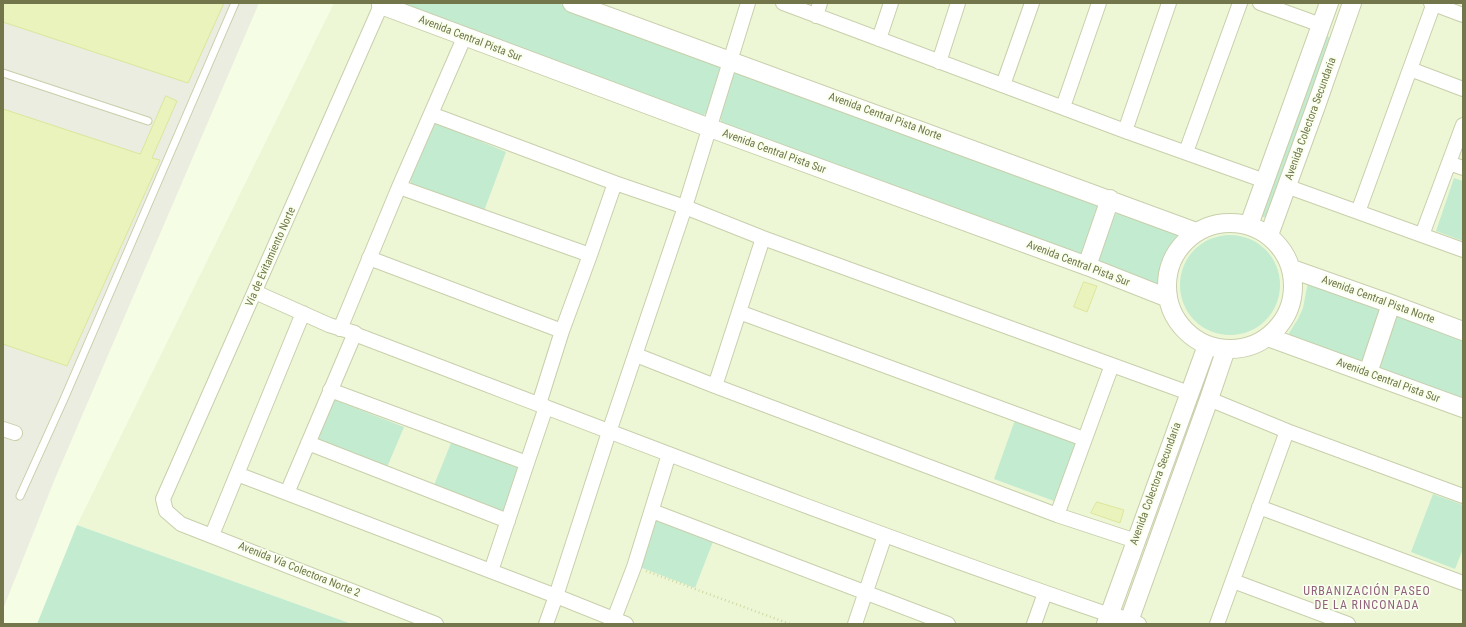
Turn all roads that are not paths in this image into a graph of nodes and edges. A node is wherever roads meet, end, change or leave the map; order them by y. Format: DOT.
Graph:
graph roads {
  1 [pos="235,3"];
  2 [pos="572,3"];
  3 [pos="748,3"];
  4 [pos="783,3"];
  5 [pos="891,3"];
  6 [pos="958,3"];
  7 [pos="1032,3"];
  8 [pos="1099,3"];
  9 [pos="1170,3"];
  10 [pos="1240,3"];
  11 [pos="1260,3"];
  12 [pos="1329,3"];
  13 [pos="1352,3"];
  14 [pos="1433,3"];
  15 [pos="379,4"];
  16 [pos="818,9"];
  17 [pos="1463,15"];
  18 [pos="1321,25"];
  19 [pos="464,38"];
  20 [pos="879,40"];
  21 [pos="731,60"];
  22 [pos="938,62"];
  23 [pos="1410,70"];
  24 [pos="3,73"];
  25 [pos="1003,85"];
  26 [pos="1463,89"];
  27 [pos="1063,107"];
  28 [pos="431,114"];
  29 [pos="148,121"];
  30 [pos="1463,125"];
  31 [pos="710,128"];
  32 [pos="1125,131"];
  33 [pos="1186,152"];
  34 [pos="1449,163"];
  35 [pos="1463,168"];
  36 [pos="1265,181"];
  37 [pos="615,183"];
  38 [pos="1286,186"];
  39 [pos="400,187"];
  40 [pos="1110,199"];
  41 [pos="685,207"];
  42 [pos="1358,212"];
  43 [pos="1248,225"];
  44 [pos="1196,232"];
  45 [pos="1268,235"];
  46 [pos="1422,235"];
  47 [pos="762,238"];
  48 [pos="1463,250"];
  49 [pos="590,255"];
  50 [pos="369,258"];
  51 [pos="1087,266"];
  52 [pos="1292,269"];
  53 [pos="255,292"];
  54 [pos="1168,298"];
  55 [pos="1391,304"];
  56 [pos="738,312"];
  57 [pos="303,314"];
  58 [pos="340,329"];
  59 [pos="562,331"];
  60 [pos="1463,331"];
  61 [pos="355,332"];
  62 [pos="1268,337"];
  63 [pos="1204,344"];
  64 [pos="1226,349"];
  65 [pos="636,355"];
  66 [pos="1112,365"];
  67 [pos="1368,373"];
  68 [pos="715,386"];
  69 [pos="330,390"];
  70 [pos="1189,393"];
  71 [pos="1209,399"];
  72 [pos="543,406"];
  73 [pos="1463,408"];
  74 [pos="1287,430"];
  75 [pos="609,432"];
  76 [pos="1084,439"];
  77 [pos="308,443"];
  78 [pos="669,454"];
  79 [pos="526,463"];
  80 [pos="237,474"];
  81 [pos="287,493"];
  82 [pos="20,496"];
  83 [pos="1463,496"];
  84 [pos="1259,507"];
  85 [pos="166,511"];
  86 [pos="652,511"];
  87 [pos="1057,515"];
  88 [pos="508,521"];
  89 [pos="212,535"];
  90 [pos="885,535"];
  91 [pos="1136,541"];
  92 [pos="491,571"];
  93 [pos="1233,581"];
  94 [pos="1463,583"];
  95 [pos="866,593"];
  96 [pos="1045,593"];
  97 [pos="556,596"];
  98 [pos="1108,618"];
  99 [pos="620,622"];
  100 [pos="1132,623"];
  101 [pos="436,624"];
  102 [pos="546,624"];
  103 [pos="855,624"];
  104 [pos="948,624"];
  105 [pos="1034,624"];
  106 [pos="1217,624"];
  107 [pos="1348,624"];
  1 -- 82 [label="lane"];
  2 -- 21 [label="street, Avenida Central Pista Norte"];
  3 -- 21 [label="street"];
  4 -- 16 [label="street"];
  5 -- 20 [label="street"];
  6 -- 22 [label="street"];
  7 -- 25 [label="street"];
  8 -- 27 [label="street"];
  9 -- 32 [label="street"];
  10 -- 33 [label="street"];
  11 -- 18 [label="street"];
  12 -- 18 [label="street, Avenida Colectora Secundaria"];
  13 -- 38 [label="street, Avenida Colectora Secundaria"];
  14 -- 17 [label="street"];
  14 -- 23 [label="street"];
  15 -- 19 [label="street, Avenida Central Pista Sur"];
  15 -- 53 [label="street, Vía de Evitamiento Norte"];
  16 -- 20 [label="street"];
  18 -- 36 [label="street, Avenida Colectora Secundaria"];
  19 -- 28 [label="street"];
  19 -- 31 [label="street, Avenida Central Pista Sur"];
  20 -- 22 [label="street"];
  21 -- 31 [label="street"];
  21 -- 40 [label="street, Avenida Central Pista Norte"];
  22 -- 25 [label="street"];
  23 -- 26 [label="street"];
  23 -- 42 [label="street"];
  24 -- 29 [label="lane"];
  25 -- 27 [label="street"];
  27 -- 32 [label="street"];
  28 -- 37 [label="street"];
  28 -- 39 [label="street"];
  30 -- 34 [label="street"];
  31 -- 41 [label="street"];
  31 -- 51 [label="street, Avenida Central Pista Sur"];
  32 -- 33 [label="street"];
  33 -- 36 [label="street"];
  34 -- 35 [label="street"];
  34 -- 46 [label="street"];
  36 -- 43 [label="street, Avenida Colectora Secundaria"];
  37 -- 41 [label="street"];
  37 -- 49 [label="street"];
  38 -- 42 [label="street"];
  38 -- 45 [label="street, Avenida Colectora Secundaria"];
  39 -- 49 [label="street"];
  39 -- 50 [label="street"];
  40 -- 44 [label="street, Avenida Central Pista Norte"];
  40 -- 51 [label="street"];
  41 -- 47 [label="street"];
  41 -- 65 [label="street"];
  42 -- 46 [label="street"];
  43 -- 44 [label="street"];
  43 -- 45 [label="street"];
  44 -- 54 [label="street"];
  45 -- 52 [label="street"];
  46 -- 48 [label="street"];
  47 -- 56 [label="street"];
  47 -- 66 [label="street"];
  49 -- 59 [label="street"];
  50 -- 58 [label="street"];
  50 -- 59 [label="street"];
  51 -- 54 [label="street, Avenida Central Pista Sur"];
  52 -- 55 [label="street, Avenida Central Pista Norte"];
  52 -- 62 [label="street"];
  53 -- 57 [label="street"];
  53 -- 85 [label="street, Vía de Evitamiento Norte"];
  54 -- 63 [label="street"];
  55 -- 60 [label="street, Avenida Central Pista Norte"];
  55 -- 67 [label="street"];
  56 -- 68 [label="street"];
  56 -- 76 [label="street"];
  57 -- 58 [label="street"];
  57 -- 80 [label="street"];
  58 -- 61 [label="street"];
  59 -- 72 [label="street"];
  61 -- 69 [label="street"];
  61 -- 72 [label="street"];
  62 -- 64 [label="street"];
  62 -- 67 [label="street, Avenida Central Pista Sur"];
  63 -- 64 [label="street"];
  63 -- 70 [label="street, Avenida Colectora Secundaria"];
  64 -- 71 [label="street, Avenida Colectora Secundaria"];
  65 -- 68 [label="street"];
  65 -- 75 [label="street"];
  66 -- 70 [label="street"];
  66 -- 76 [label="street"];
  67 -- 73 [label="street, Avenida Central Pista Sur"];
  68 -- 87 [label="street"];
  69 -- 77 [label="street"];
  69 -- 79 [label="street"];
  70 -- 91 [label="street, Avenida Colectora Secundaria"];
  71 -- 74 [label="street"];
  71 -- 100 [label="street, Avenida Colectora Secundaria"];
  72 -- 75 [label="street"];
  72 -- 79 [label="street"];
  74 -- 83 [label="street"];
  74 -- 84 [label="street"];
  75 -- 78 [label="street"];
  75 -- 97 [label="street"];
  76 -- 87 [label="street"];
  77 -- 81 [label="street"];
  77 -- 88 [label="street"];
  78 -- 86 [label="street"];
  78 -- 90 [label="street"];
  79 -- 88 [label="street"];
  80 -- 81 [label="street"];
  80 -- 89 [label="street"];
  81 -- 92 [label="street"];
  84 -- 93 [label="street"];
  84 -- 94 [label="street"];
  85 -- 89 [label="street, Avenida Vía Colectora Norte 2"];
  86 -- 95 [label="street"];
  86 -- 99 [label="street"];
  87 -- 91 [label="street"];
  88 -- 92 [label="street"];
  89 -- 101 [label="street, Avenida Vía Colectora Norte 2"];
  90 -- 95 [label="street"];
  90 -- 96 [label="street"];
  91 -- 98 [label="street, Avenida Colectora Secundaria"];
  92 -- 97 [label="street"];
  93 -- 106 [label="street"];
  93 -- 107 [label="street"];
  95 -- 103 [label="street"];
  95 -- 104 [label="street"];
  96 -- 98 [label="street"];
  96 -- 105 [label="street"];
  97 -- 99 [label="street"];
  97 -- 102 [label="street"];
  98 -- 100 [label="street"];
}
